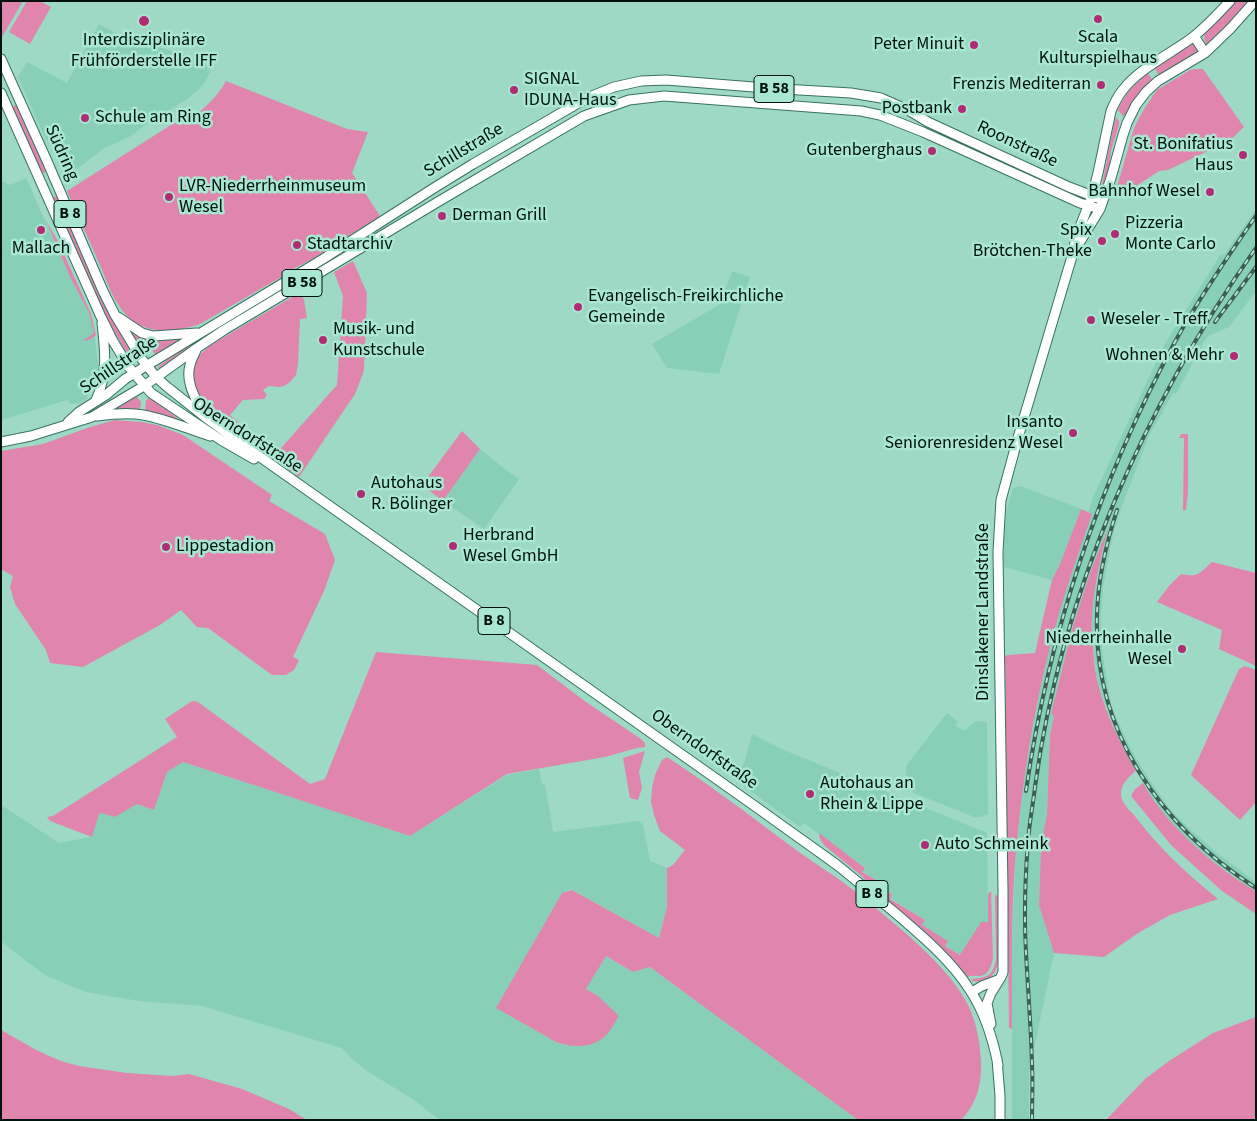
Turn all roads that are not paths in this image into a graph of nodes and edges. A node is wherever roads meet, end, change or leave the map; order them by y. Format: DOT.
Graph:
graph roads {
  1 [pos="1230,1"];
  2 [pos="1255,1"];
  3 [pos="1194,36"];
  4 [pos="1205,54"];
  5 [pos="1,59"];
  6 [pos="1,93"];
  7 [pos="928,122"];
  8 [pos="922,132"];
  9 [pos="487,156"];
  10 [pos="495,168"];
  11 [pos="58,186"];
  12 [pos="45,191"];
  13 [pos="1092,196"];
  14 [pos="1088,205"];
  15 [pos="1102,205"];
  16 [pos="1073,253"];
  17 [pos="297,275"];
  18 [pos="302,284"];
  19 [pos="115,315"];
  20 [pos="101,317"];
  21 [pos="200,333"];
  22 [pos="196,348"];
  23 [pos="146,366"];
  24 [pos="134,374"];
  25 [pos="156,377"];
  26 [pos="144,386"];
  27 [pos="94,403"];
  28 [pos="92,417"];
  29 [pos="205,417"];
  30 [pos="64,425"];
  31 [pos="220,440"];
  32 [pos="1,442"];
  33 [pos="336,511"];
  34 [pos="998,980"];
  35 [pos="972,992"];
  36 [pos="998,1065"];
  37 [pos="1000,1120"];
  1 -- 3 [label="main road, Dinslakener Landstraße"];
  2 -- 4 [label="main road, Dinslakener Landstraße"];
  3 -- 4 [label="main road"];
  3 -- 13 [label="main road, Dinslakener Landstraße"];
  4 -- 15 [label="main road, Dinslakener Landstraße"];
  5 -- 11 [label="main road, Südring / B 8"];
  6 -- 12 [label="main road, Südring / B 8"];
  7 -- 8 [label="main road"];
  7 -- 9 [label="main road, Schillstraße / B 58"];
  7 -- 13 [label="main road, Roonstraße / B 58"];
  8 -- 10 [label="main road, Schillstraße / B 58"];
  8 -- 14 [label="main road, B 58"];
  9 -- 10 [label="main road"];
  9 -- 17 [label="main road, Schillstraße / B 58"];
  10 -- 18 [label="main road, Schillstraße / B 58"];
  11 -- 12 [label="main road"];
  11 -- 19 [label="main road, Südring / B 8"];
  12 -- 20 [label="main road, Südring / B 8"];
  13 -- 14 [label="main road, Dinslakener Landstraße"];
  13 -- 15 [label="main road, Roonstraße"];
  14 -- 15 [label="main road, B 58"];
  14 -- 16 [label="main road, Dinslakener Landstraße"];
  15 -- 16 [label="main road, Dinslakener Landstraße"];
  16 -- 34 [label="main road, Dinslakener Landstraße"];
  17 -- 18 [label="main road"];
  17 -- 21 [label="main road, Schillstraße / B 58"];
  18 -- 22 [label="main road, Schillstraße / B 58"];
  19 -- 21 [label="main road"];
  19 -- 23 [label="main road, Südring / B 8"];
  20 -- 24 [label="main road, Südring / B 8"];
  20 -- 27 [label="main road"];
  21 -- 23 [label="main road, Schillstraße / B 58"];
  22 -- 25 [label="main road, Schillstraße / B 58"];
  22 -- 29 [label="main road"];
  23 -- 24 [label="main road, Schillstraße / B 58"];
  23 -- 25 [label="main road, B 8"];
  24 -- 26 [label="main road, B 8"];
  24 -- 27 [label="main road, Schillstraße / B 58"];
  25 -- 26 [label="main road, Schillstraße / B 58"];
  25 -- 29 [label="main road, Oberndorfstraße / B 8"];
  26 -- 28 [label="main road, Schillstraße / B 58"];
  26 -- 31 [label="main road, Oberndorfstraße / B 8"];
  27 -- 30 [label="main road, Schillstraße / B 58"];
  28 -- 30 [label="main road, Schillstraße / B 58"];
  28 -- 31 [label="main road, B 8"];
  29 -- 33 [label="main road, Oberndorfstraße / B 8"];
  30 -- 32 [label="main road, Schillstraße / B 58"];
  31 -- 33 [label="main road, Oberndorfstraße / B 8"];
  33 -- 35 [label="main road, Oberndorfstraße / B 8"];
  34 -- 35 [label="main road"];
  34 -- 36 [label="main road, Dinslakener Landstraße"];
  35 -- 36 [label="main road, Oberndorfstraße / B 8"];
  36 -- 37 [label="main road, Dinslakener Landstraße / B 8"];
}
